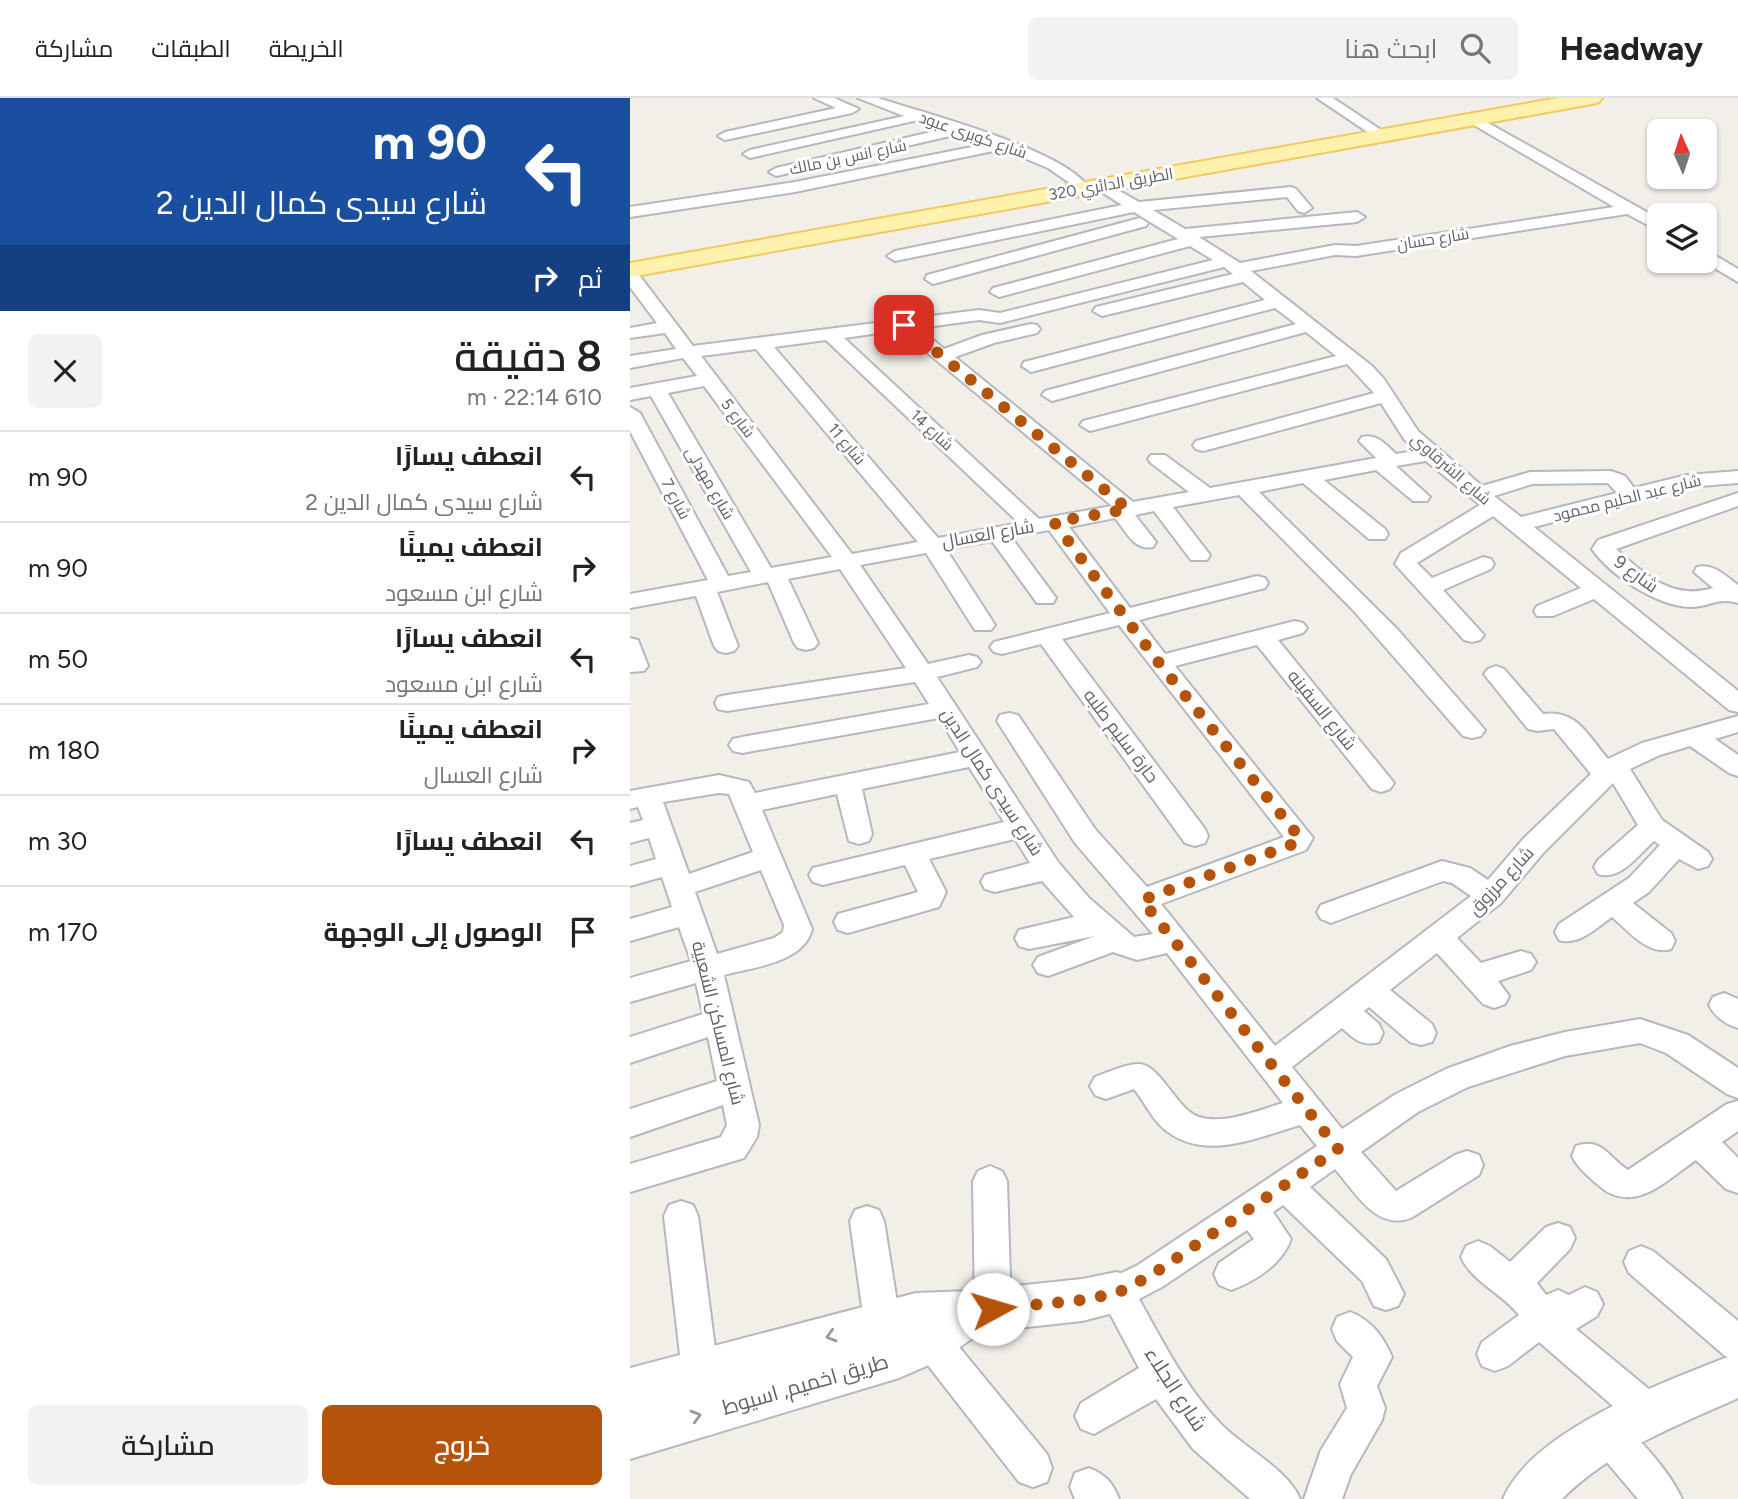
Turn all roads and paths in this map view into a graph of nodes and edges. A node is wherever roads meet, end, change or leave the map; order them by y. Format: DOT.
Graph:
graph roads {
  1 [pos="821,98"];
  2 [pos="864,98"];
  3 [pos="1324,98"];
  4 [pos="1554,98"];
  5 [pos="1592,98"];
  6 [pos="843,101"];
  7 [pos="918,116"];
  8 [pos="1474,119"];
  9 [pos="960,130"];
  10 [pos="1374,130"];
  11 [pos="725,136"];
  12 [pos="1004,145"];
  13 [pos="750,154"];
  14 [pos="1250,156"];
  15 [pos="776,172"];
  16 [pos="1077,183"];
  17 [pos="1102,186"];
  18 [pos="1134,207"];
  19 [pos="1304,208"];
  20 [pos="1629,209"];
  21 [pos="630,212"];
  22 [pos="1357,217"];
  23 [pos="1155,219"];
  24 [pos="1647,219"];
  25 [pos="1187,237"];
  26 [pos="895,256"];
  27 [pos="630,262"];
  28 [pos="1717,263"];
  29 [pos="1237,269"];
  30 [pos="630,273"];
  31 [pos="1738,277"];
  32 [pos="933,279"];
  33 [pos="999,292"];
  34 [pos="1277,302"];
  35 [pos="640,305"];
  36 [pos="1091,314"];
  37 [pos="1052,323"];
  38 [pos="904,325"];
  39 [pos="1309,326"];
  40 [pos="668,327"];
  41 [pos="630,333"];
  42 [pos="830,334"];
  43 [pos="761,343"];
  44 [pos="688,352"];
  45 [pos="942,356"];
  46 [pos="1350,358"];
  47 [pos="630,362"];
  48 [pos="1031,366"];
  49 [pos="708,380"];
  50 [pos="656,389"];
  51 [pos="630,394"];
  52 [pos="1052,396"];
  53 [pos="1385,396"];
  54 [pos="630,413"];
  55 [pos="1090,425"];
  56 [pos="1369,441"];
  57 [pos="1203,445"];
  58 [pos="1430,454"];
  59 [pos="1158,459"];
  60 [pos="1552,459"];
  61 [pos="1386,462"];
  62 [pos="1455,474"];
  63 [pos="1307,477"];
  64 [pos="1576,477"];
  65 [pos="1733,480"];
  66 [pos="1243,488"];
  67 [pos="1206,495"];
  68 [pos="1629,496"];
  69 [pos="1738,499"];
  70 [pos="1487,500"];
  71 [pos="1159,503"];
  72 [pos="1124,510"];
  73 [pos="1044,524"];
  74 [pos="1517,525"];
  75 [pos="997,533"];
  76 [pos="1377,534"];
  77 [pos="1145,542"];
  78 [pos="932,545"];
  79 [pos="1199,555"];
  80 [pos="846,561"];
  81 [pos="1483,564"];
  82 [pos="769,575"];
  83 [pos="1257,583"];
  84 [pos="1726,583"];
  85 [pos="712,586"];
  86 [pos="1428,588"];
  87 [pos="1599,589"];
  88 [pos="1671,597"];
  89 [pos="1045,598"];
  90 [pos="631,599"];
  91 [pos="1545,611"];
  92 [pos="1629,613"];
  93 [pos="1123,617"];
  94 [pos="984,625"];
  95 [pos="1295,628"];
  96 [pos="1472,635"];
  97 [pos="1047,636"];
  98 [pos="1263,636"];
  99 [pos="806,643"];
  100 [pos="726,646"];
  101 [pos="1002,647"];
  102 [pos="968,662"];
  103 [pos="1159,663"];
  104 [pos="922,673"];
  105 [pos="1496,674"];
  106 [pos="727,703"];
  107 [pos="1738,704"];
  108 [pos="945,709"];
  109 [pos="1009,721"];
  110 [pos="1738,724"];
  111 [pos="1472,730"];
  112 [pos="1694,737"];
  113 [pos="742,745"];
  114 [pos="976,757"];
  115 [pos="1738,766"];
  116 [pos="1610,770"];
  117 [pos="847,783"];
  118 [pos="1381,783"];
  119 [pos="639,798"];
  120 [pos="746,804"];
  121 [pos="1653,827"];
  122 [pos="1020,828"];
  123 [pos="644,829"];
  124 [pos="859,834"];
  125 [pos="1195,836"];
  126 [pos="912,852"];
  127 [pos="768,857"];
  128 [pos="1608,867"];
  129 [pos="1048,869"];
  130 [pos="823,875"];
  131 [pos="630,876"];
  132 [pos="995,882"];
  133 [pos="680,888"];
  134 [pos="1491,897"];
  135 [pos="1142,900"];
  136 [pos="1614,903"];
  137 [pos="1331,912"];
  138 [pos="848,922"];
  139 [pos="630,930"];
  140 [pos="1107,931"];
  141 [pos="1569,932"];
  142 [pos="1029,938"];
  143 [pos="1440,938"];
  144 [pos="1175,940"];
  145 [pos="1661,941"];
  146 [pos="1521,962"];
  147 [pos="1048,965"];
  148 [pos="708,969"];
  149 [pos="630,990"];
  150 [pos="1370,991"];
  151 [pos="1344,1011"];
  152 [pos="721,1020"];
  153 [pos="1368,1033"];
  154 [pos="1421,1033"];
  155 [pos="630,1050"];
  156 [pos="1273,1064"];
  157 [pos="1738,1085"];
  158 [pos="1106,1086"];
  159 [pos="735,1088"];
  160 [pos="1307,1108"];
  161 [pos="1738,1114"];
  162 [pos="630,1122"];
  163 [pos="1698,1141"];
  164 [pos="1338,1149"];
  165 [pos="1588,1156"];
  166 [pos="1467,1165"];
  167 [pos="630,1178"];
  168 [pos="1738,1179"];
  169 [pos="990,1181"];
  170 [pos="1284,1184"];
  171 [pos="1250,1208"];
  172 [pos="681,1216"];
  173 [pos="867,1221"];
  174 [pos="1558,1238"];
  175 [pos="1478,1257"];
  176 [pos="1641,1262"];
  177 [pos="1231,1274"];
  178 [pos="1513,1283"];
  179 [pos="1117,1293"];
  180 [pos="1386,1294"];
  181 [pos="1585,1304"];
  182 [pos="981,1311"];
  183 [pos="1542,1320"];
  184 [pos="882,1321"];
  185 [pos="1350,1329"];
  186 [pos="933,1343"];
  187 [pos="1495,1354"];
  188 [pos="1736,1370"];
  189 [pos="700,1372"];
  190 [pos="1163,1374"];
  191 [pos="767,1375"];
  192 [pos="640,1410"];
  193 [pos="1648,1412"];
  194 [pos="1094,1416"];
  195 [pos="1607,1434"];
  196 [pos="1033,1468"];
  197 [pos="1267,1495"];
  198 [pos="1535,1497"];
  199 [pos="1323,1499"];
  200 [pos="1663,1499"];
  1 -- 6 [label="street"];
  2 -- 7 [label="street, شارع كوبرى عبود"];
  3 -- 10 [label="street"];
  4 -- 10 [label="main road, الطريق الدائري 320"];
  5 -- 8 [label="main road, الطريق الدائري 320"];
  6 -- 11 [label="street"];
  7 -- 9 [label="street, شارع كوبرى عبود"];
  7 -- 13 [label="street"];
  8 -- 14 [label="main road, الطريق الدائري 320"];
  8 -- 20 [label="street"];
  9 -- 12 [label="street, شارع كوبرى عبود"];
  9 -- 15 [label="street, شارع انس بن مالك"];
  10 -- 14 [label="main road, الطريق الدائري 320"];
  12 -- 16 [label="street, شارع كوبرى عبود"];
  12 -- 21 [label="street"];
  14 -- 16 [label="main road, الطريق الدائري 320"];
  14 -- 17 [label="main road, الطريق الدائري 320"];
  16 -- 27 [label="main road, الطريق الدائري 320"];
  17 -- 18 [label="street, شارع الشرقاوي"];
  17 -- 30 [label="main road, الطريق الدائري 320"];
  18 -- 19 [label="street"];
  18 -- 23 [label="street, شارع الشرقاوي"];
  18 -- 26 [label="street"];
  20 -- 24 [label="street"];
  20 -- 29 [label="street, شارع حسان"];
  22 -- 25 [label="street"];
  23 -- 25 [label="street, شارع الشرقاوي"];
  23 -- 32 [label="street"];
  25 -- 29 [label="street, شارع الشرقاوي"];
  25 -- 33 [label="street"];
  28 -- 31 [label="street"];
  29 -- 34 [label="street, شارع الشرقاوي"];
  29 -- 36 [label="street"];
  29 -- 38 [label="street"];
  30 -- 35 [label="street, شارع 5"];
  34 -- 39 [label="street, شارع الشرقاوي"];
  34 -- 48 [label="street"];
  35 -- 40 [label="street, شارع 5"];
  37 -- 45 [label="street"];
  38 -- 42 [label="street"];
  38 -- 45 [label="street"];
  39 -- 46 [label="street, شارع الشرقاوي"];
  39 -- 52 [label="street"];
  40 -- 41 [label="street"];
  40 -- 44 [label="street, شارع 5"];
  42 -- 43 [label="street"];
  42 -- 73 [label="street, شارع 14"];
  43 -- 44 [label="street"];
  43 -- 78 [label="street, شارع 11"];
  44 -- 47 [label="street"];
  44 -- 49 [label="street, شارع 5"];
  45 -- 72 [label="street"];
  46 -- 53 [label="street, شارع الشرقاوي"];
  46 -- 55 [label="street"];
  49 -- 50 [label="street"];
  49 -- 80 [label="street, شارع 5"];
  50 -- 51 [label="street"];
  50 -- 82 [label="street, شارع مهدلى"];
  53 -- 57 [label="street"];
  53 -- 58 [label="street, شارع الشرقاوي"];
  54 -- 85 [label="street, شارع 7"];
  56 -- 61 [label="street"];
  58 -- 61 [label="street, شارع العسال"];
  58 -- 62 [label="street, شارع الشرقاوي"];
  59 -- 67 [label="street"];
  60 -- 64 [label="street"];
  61 -- 62 [label="street"];
  61 -- 63 [label="street, شارع العسال"];
  62 -- 70 [label="street, شارع الشرقاوي"];
  63 -- 66 [label="street, شارع العسال"];
  63 -- 76 [label="street"];
  64 -- 68 [label="street"];
  64 -- 70 [label="street"];
  65 -- 68 [label="street, شارع عبد الحليم محمود"];
  66 -- 67 [label="street, شارع العسال"];
  66 -- 111 [label="street"];
  67 -- 71 [label="street, شارع العسال"];
  68 -- 74 [label="street, شارع عبد الحليم محمود"];
  69 -- 88 [label="street, شارع 9"];
  70 -- 74 [label="street, شارع الشرقاوي"];
  70 -- 86 [label="street"];
  71 -- 72 [label="street, شارع العسال"];
  71 -- 79 [label="street"];
  72 -- 73 [label="street, شارع العسال"];
  72 -- 77 [label="street"];
  73 -- 75 [label="street, شارع العسال"];
  73 -- 93 [label="street, شارع 14"];
  74 -- 87 [label="street, شارع الشرقاوي"];
  75 -- 78 [label="street, شارع العسال"];
  75 -- 89 [label="street"];
  78 -- 80 [label="street, شارع العسال"];
  78 -- 94 [label="street, شارع 11"];
  80 -- 82 [label="street, شارع العسال"];
  80 -- 104 [label="street, شارع سيدى كمال الدين"];
  81 -- 86 [label="street"];
  82 -- 85 [label="street, شارع العسال"];
  82 -- 99 [label="street, شارع مهدلى"];
  83 -- 93 [label="street"];
  84 -- 88 [label="street, شارع 9"];
  85 -- 90 [label="street, شارع العسال"];
  85 -- 100 [label="street, شارع 7"];
  86 -- 96 [label="street"];
  87 -- 91 [label="street"];
  87 -- 92 [label="street, شارع الشرقاوي"];
  88 -- 92 [label="street"];
  92 -- 107 [label="street, شارع الشرقاوي"];
  93 -- 97 [label="street"];
  93 -- 103 [label="street, شارع 14"];
  95 -- 98 [label="street"];
  97 -- 101 [label="street"];
  97 -- 125 [label="street, حارة سليم طلبه"];
  98 -- 103 [label="street"];
  98 -- 118 [label="street, شارع السفينه"];
  102 -- 104 [label="street"];
  103 -- 135 [label="street, شارع 14"];
  104 -- 106 [label="street"];
  104 -- 108 [label="street, شارع سيدى كمال الدين"];
  105 -- 116 [label="street"];
  108 -- 113 [label="street"];
  108 -- 114 [label="street, شارع سيدى كمال الدين"];
  109 -- 135 [label="street"];
  110 -- 112 [label="street, شارع مرزوق"];
  112 -- 115 [label="street"];
  112 -- 116 [label="street, شارع مرزوق"];
  114 -- 117 [label="street"];
  114 -- 122 [label="street, شارع سيدى كمال الدين"];
  116 -- 121 [label="street"];
  116 -- 134 [label="street, شارع مرزوق"];
  117 -- 120 [label="street"];
  117 -- 124 [label="street"];
  119 -- 120 [label="street"];
  119 -- 123 [label="street, شارع المساكن الشعبية"];
  120 -- 127 [label="street"];
  121 -- 128 [label="street"];
  121 -- 136 [label="street"];
  122 -- 126 [label="street"];
  122 -- 129 [label="street, شارع سيدى كمال الدين"];
  123 -- 133 [label="street, شارع المساكن الشعبية"];
  126 -- 130 [label="street"];
  126 -- 138 [label="street"];
  127 -- 133 [label="street"];
  127 -- 148 [label="street"];
  129 -- 132 [label="street"];
  129 -- 140 [label="street, شارع سيدى كمال الدين"];
  131 -- 133 [label="street"];
  133 -- 139 [label="street"];
  133 -- 148 [label="street, شارع المساكن الشعبية"];
  134 -- 137 [label="street"];
  134 -- 143 [label="street, شارع مرزوق"];
  135 -- 144 [label="street"];
  136 -- 141 [label="street"];
  136 -- 145 [label="street"];
  140 -- 142 [label="street"];
  140 -- 144 [label="street"];
  140 -- 147 [label="street"];
  143 -- 146 [label="street"];
  143 -- 150 [label="street, شارع مرزوق"];
  144 -- 156 [label="street"];
  148 -- 149 [label="street"];
  148 -- 152 [label="street, شارع المساكن الشعبية"];
  150 -- 151 [label="street, شارع مرزوق"];
  150 -- 154 [label="street"];
  151 -- 153 [label="street"];
  151 -- 156 [label="street, شارع مرزوق"];
  152 -- 155 [label="street"];
  152 -- 159 [label="street, شارع المساكن الشعبية"];
  156 -- 160 [label="street"];
  157 -- 164 [label="street, طريق اخميم, اسيوط"];
  158 -- 160 [label="street"];
  159 -- 162 [label="street"];
  159 -- 167 [label="street, شارع المساكن الشعبية"];
  160 -- 164 [label="street"];
  161 -- 163 [label="street"];
  163 -- 165 [label="street"];
  163 -- 168 [label="street"];
  164 -- 166 [label="street"];
  164 -- 170 [label="street, طريق اخميم, اسيوط"];
  169 -- 182 [label="street"];
  170 -- 171 [label="street, طريق اخميم, اسيوط"];
  170 -- 180 [label="street"];
  171 -- 177 [label="street"];
  171 -- 179 [label="street, طريق اخميم, اسيوط"];
  172 -- 189 [label="street"];
  173 -- 184 [label="street"];
  174 -- 178 [label="street"];
  175 -- 178 [label="street"];
  176 -- 188 [label="street"];
  178 -- 183 [label="street"];
  179 -- 182 [label="street, طريق اخميم, اسيوط"];
  179 -- 190 [label="street, شارع الجلاء"];
  181 -- 183 [label="street"];
  182 -- 184 [label="street, طريق اخميم, اسيوط"];
  182 -- 186 [label="street, طريق اخميم, اسيوط"];
  183 -- 187 [label="street"];
  183 -- 193 [label="street"];
  184 -- 191 [label="street, طريق اخميم, اسيوط, one-way"];
  185 -- 199 [label="street"];
  186 -- 191 [label="street, طريق اخميم, اسيوط"];
  186 -- 196 [label="street"];
  188 -- 193 [label="street"];
  189 -- 191 [label="street, طريق اخميم, اسيوط"];
  189 -- 192 [label="street, طريق اخميم, اسيوط"];
  190 -- 194 [label="street"];
  190 -- 197 [label="street, شارع الجلاء"];
  192 -- 191 [label="street, طريق اخميم, اسيوط, one-way"];
  193 -- 195 [label="street"];
  195 -- 198 [label="street"];
  195 -- 200 [label="street"];
}
